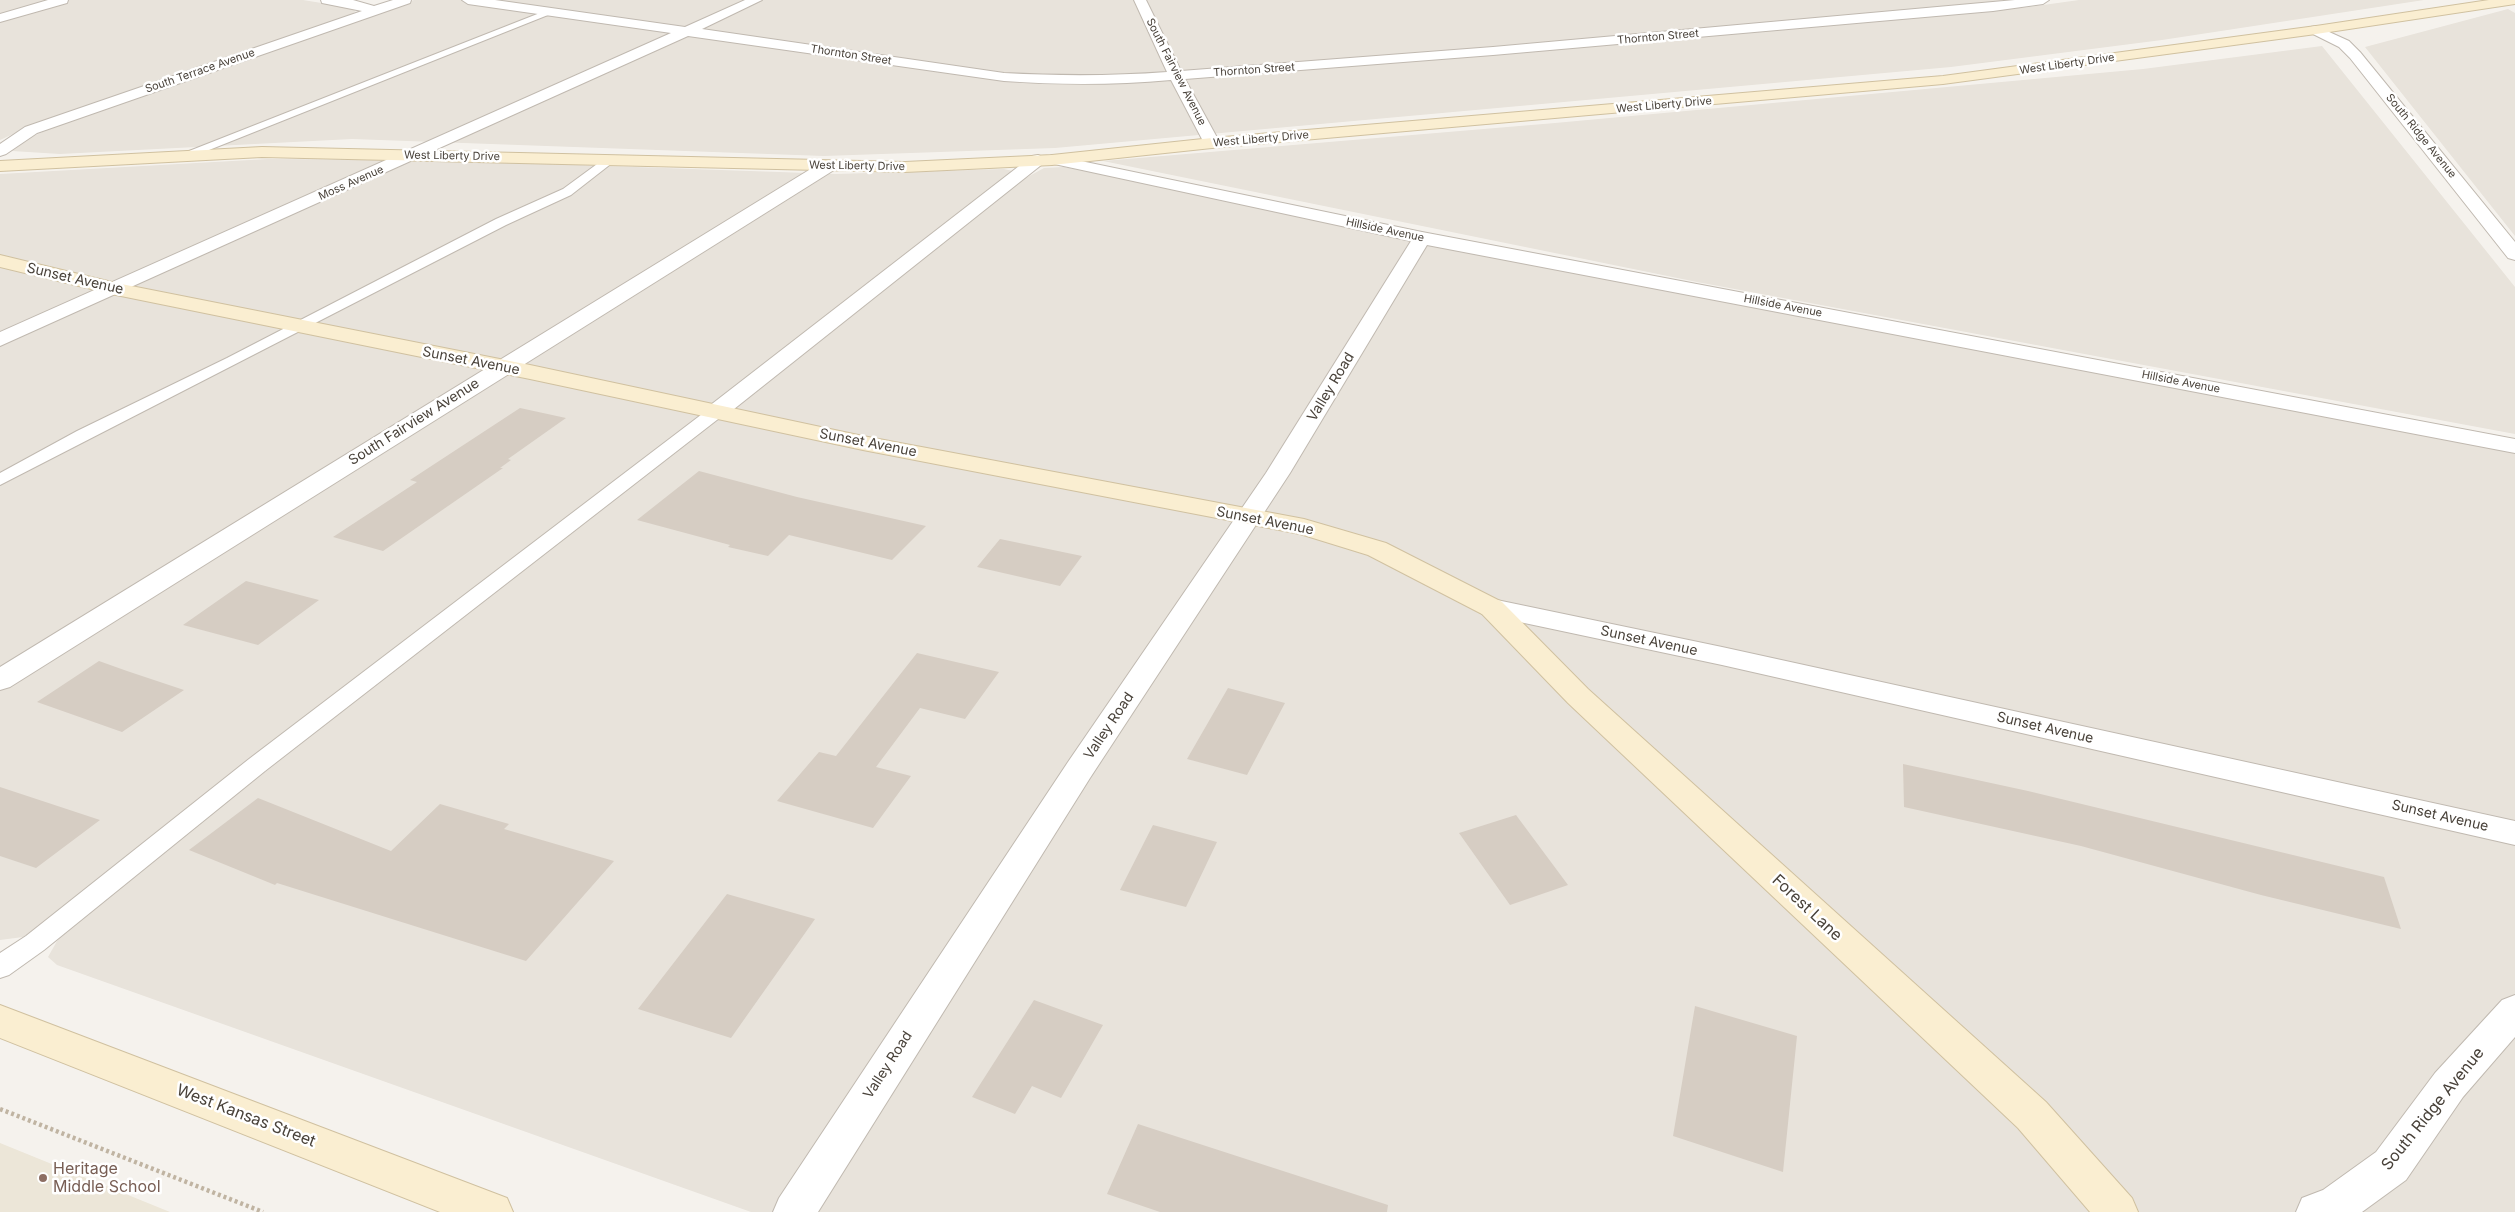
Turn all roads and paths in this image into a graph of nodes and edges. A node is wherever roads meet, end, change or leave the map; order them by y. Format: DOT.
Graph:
graph roads {
  1 [pos="62,0"];
  2 [pos="327,0"];
  3 [pos="405,0"];
  4 [pos="468,0"];
  5 [pos="756,0"];
  6 [pos="1140,0"];
  7 [pos="2043,0"];
  8 [pos="2515,0"];
  9 [pos="2016,2"];
  10 [pos="373,11"];
  11 [pos="553,11"];
  12 [pos="0,18"];
  13 [pos="2316,30"];
  14 [pos="688,31"];
  15 [pos="1176,76"];
  16 [pos="1212,144"];
  17 [pos="0,150"];
  18 [pos="186,155"];
  19 [pos="413,155"];
  20 [pos="608,160"];
  21 [pos="1045,160"];
  22 [pos="0,166"];
  23 [pos="828,166"];
  24 [pos="2493,225"];
  25 [pos="2515,228"];
  26 [pos="1422,238"];
  27 [pos="2515,254"];
  28 [pos="0,261"];
  29 [pos="116,289"];
  30 [pos="298,326"];
  31 [pos="0,340"];
  32 [pos="503,367"];
  33 [pos="716,412"];
  34 [pos="2515,446"];
  35 [pos="0,480"];
  36 [pos="1249,517"];
  37 [pos="1492,608"];
  38 [pos="0,680"];
  39 [pos="2515,833"];
  40 [pos="0,967"];
  41 [pos="2515,1011"];
  42 [pos="0,1020"];
  43 [pos="0,1109"];
  44 [pos="263,1212"];
  45 [pos="492,1212"];
  46 [pos="794,1212"];
  47 [pos="2117,1212"];
  48 [pos="2317,1212"];
  1 -- 12 [label="street"];
  2 -- 10 [label="street"];
  3 -- 10 [label="street, South Terrace Avenue"];
  4 -- 11 [label="street, Thornton Street"];
  5 -- 14 [label="street, Moss Avenue"];
  6 -- 15 [label="street, South Fairview Avenue"];
  7 -- 9 [label="street, Thornton Street"];
  8 -- 13 [label="main road, West Liberty Drive"];
  9 -- 15 [label="street, Thornton Street"];
  10 -- 17 [label="street, South Terrace Avenue"];
  11 -- 14 [label="street, Thornton Street"];
  11 -- 18 [label="lane"];
  13 -- 16 [label="main road, West Liberty Drive"];
  13 -- 24 [label="street, South Ridge Avenue"];
  14 -- 15 [label="street, Thornton Street"];
  14 -- 19 [label="street, Moss Avenue"];
  15 -- 16 [label="street, South Fairview Avenue"];
  16 -- 21 [label="main road, West Liberty Drive"];
  18 -- 19 [label="main road, West Liberty Drive"];
  18 -- 22 [label="main road, West Liberty Drive"];
  19 -- 20 [label="main road, West Liberty Drive"];
  19 -- 29 [label="street, Moss Avenue"];
  20 -- 23 [label="main road, West Liberty Drive"];
  20 -- 30 [label="lane"];
  21 -- 23 [label="main road, West Liberty Drive"];
  21 -- 26 [label="street, Hillside Avenue"];
  21 -- 33 [label="street"];
  23 -- 32 [label="street, South Fairview Avenue"];
  24 -- 25 [label="street"];
  24 -- 27 [label="street, South Ridge Avenue"];
  26 -- 34 [label="street, Hillside Avenue"];
  26 -- 36 [label="street, Valley Road"];
  28 -- 29 [label="main road, Sunset Avenue"];
  29 -- 30 [label="main road, Sunset Avenue"];
  29 -- 31 [label="street, Moss Avenue"];
  30 -- 32 [label="main road, Sunset Avenue"];
  30 -- 35 [label="lane"];
  32 -- 33 [label="main road, Sunset Avenue"];
  32 -- 38 [label="street, South Fairview Avenue"];
  33 -- 36 [label="main road, Sunset Avenue"];
  33 -- 40 [label="lane"];
  36 -- 37 [label="main road, Sunset Avenue"];
  36 -- 46 [label="street, Valley Road"];
  37 -- 39 [label="street, Sunset Avenue"];
  37 -- 47 [label="main road, Forest Lane"];
  41 -- 48 [label="street, South Ridge Avenue"];
  42 -- 45 [label="main road, West Kansas Street"];
  43 -- 44 [label="path"];
}
